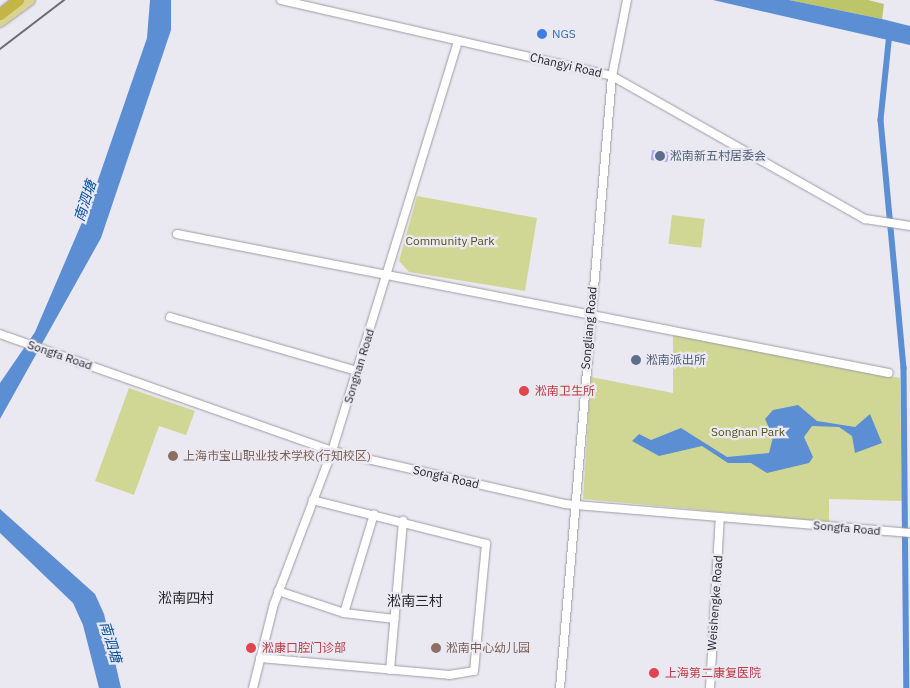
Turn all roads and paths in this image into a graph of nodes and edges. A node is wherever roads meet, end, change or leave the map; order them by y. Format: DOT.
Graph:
graph roads {
  1 [pos="18,0"];
  2 [pos="30,0"];
  3 [pos="281,0"];
  4 [pos="627,0"];
  5 [pos="0,14"];
  6 [pos="0,22"];
  7 [pos="458,41"];
  8 [pos="612,76"];
  9 [pos="910,226"];
  10 [pos="177,234"];
  11 [pos="387,276"];
  12 [pos="591,314"];
  13 [pos="170,317"];
  14 [pos="0,334"];
  15 [pos="357,371"];
  16 [pos="890,373"];
  17 [pos="332,451"];
  18 [pos="312,500"];
  19 [pos="572,505"];
  20 [pos="374,514"];
  21 [pos="720,517"];
  22 [pos="403,521"];
  23 [pos="910,533"];
  24 [pos="278,591"];
  25 [pos="344,613"];
  26 [pos="395,619"];
  27 [pos="260,658"];
  28 [pos="390,670"];
  29 [pos="253,688"];
  30 [pos="560,688"];
  31 [pos="710,688"];
  1 -- 5 [label="highway"];
  2 -- 6 [label="main road"];
  3 -- 7 [label="street, Changyi Road"];
  4 -- 8 [label="street, Songliang Road"];
  7 -- 8 [label="street, Changyi Road"];
  7 -- 11 [label="street, Songnan Road"];
  8 -- 9 [label="street, Changyi Road"];
  8 -- 12 [label="street, Songliang Road"];
  10 -- 11 [label="street"];
  11 -- 12 [label="street"];
  11 -- 15 [label="street, Songnan Road"];
  12 -- 16 [label="street"];
  12 -- 19 [label="street, Songliang Road"];
  13 -- 15 [label="street"];
  14 -- 17 [label="street, Songfa Road"];
  15 -- 17 [label="street, Songnan Road"];
  17 -- 18 [label="street, Songnan Road"];
  17 -- 19 [label="street, Songfa Road"];
  18 -- 20 [label="street"];
  18 -- 24 [label="street, Songnan Road"];
  19 -- 21 [label="street, Songfa Road"];
  19 -- 30 [label="street, Songliang Road"];
  20 -- 22 [label="street"];
  20 -- 25 [label="street"];
  21 -- 23 [label="street, Songfa Road"];
  21 -- 31 [label="street, Weishengke Road"];
  22 -- 26 [label="street"];
  22 -- 28 [label="street"];
  24 -- 25 [label="street"];
  24 -- 27 [label="street, Songnan Road"];
  25 -- 26 [label="street"];
  26 -- 28 [label="street"];
  27 -- 28 [label="street"];
  27 -- 29 [label="street, Songnan Road"];
}
